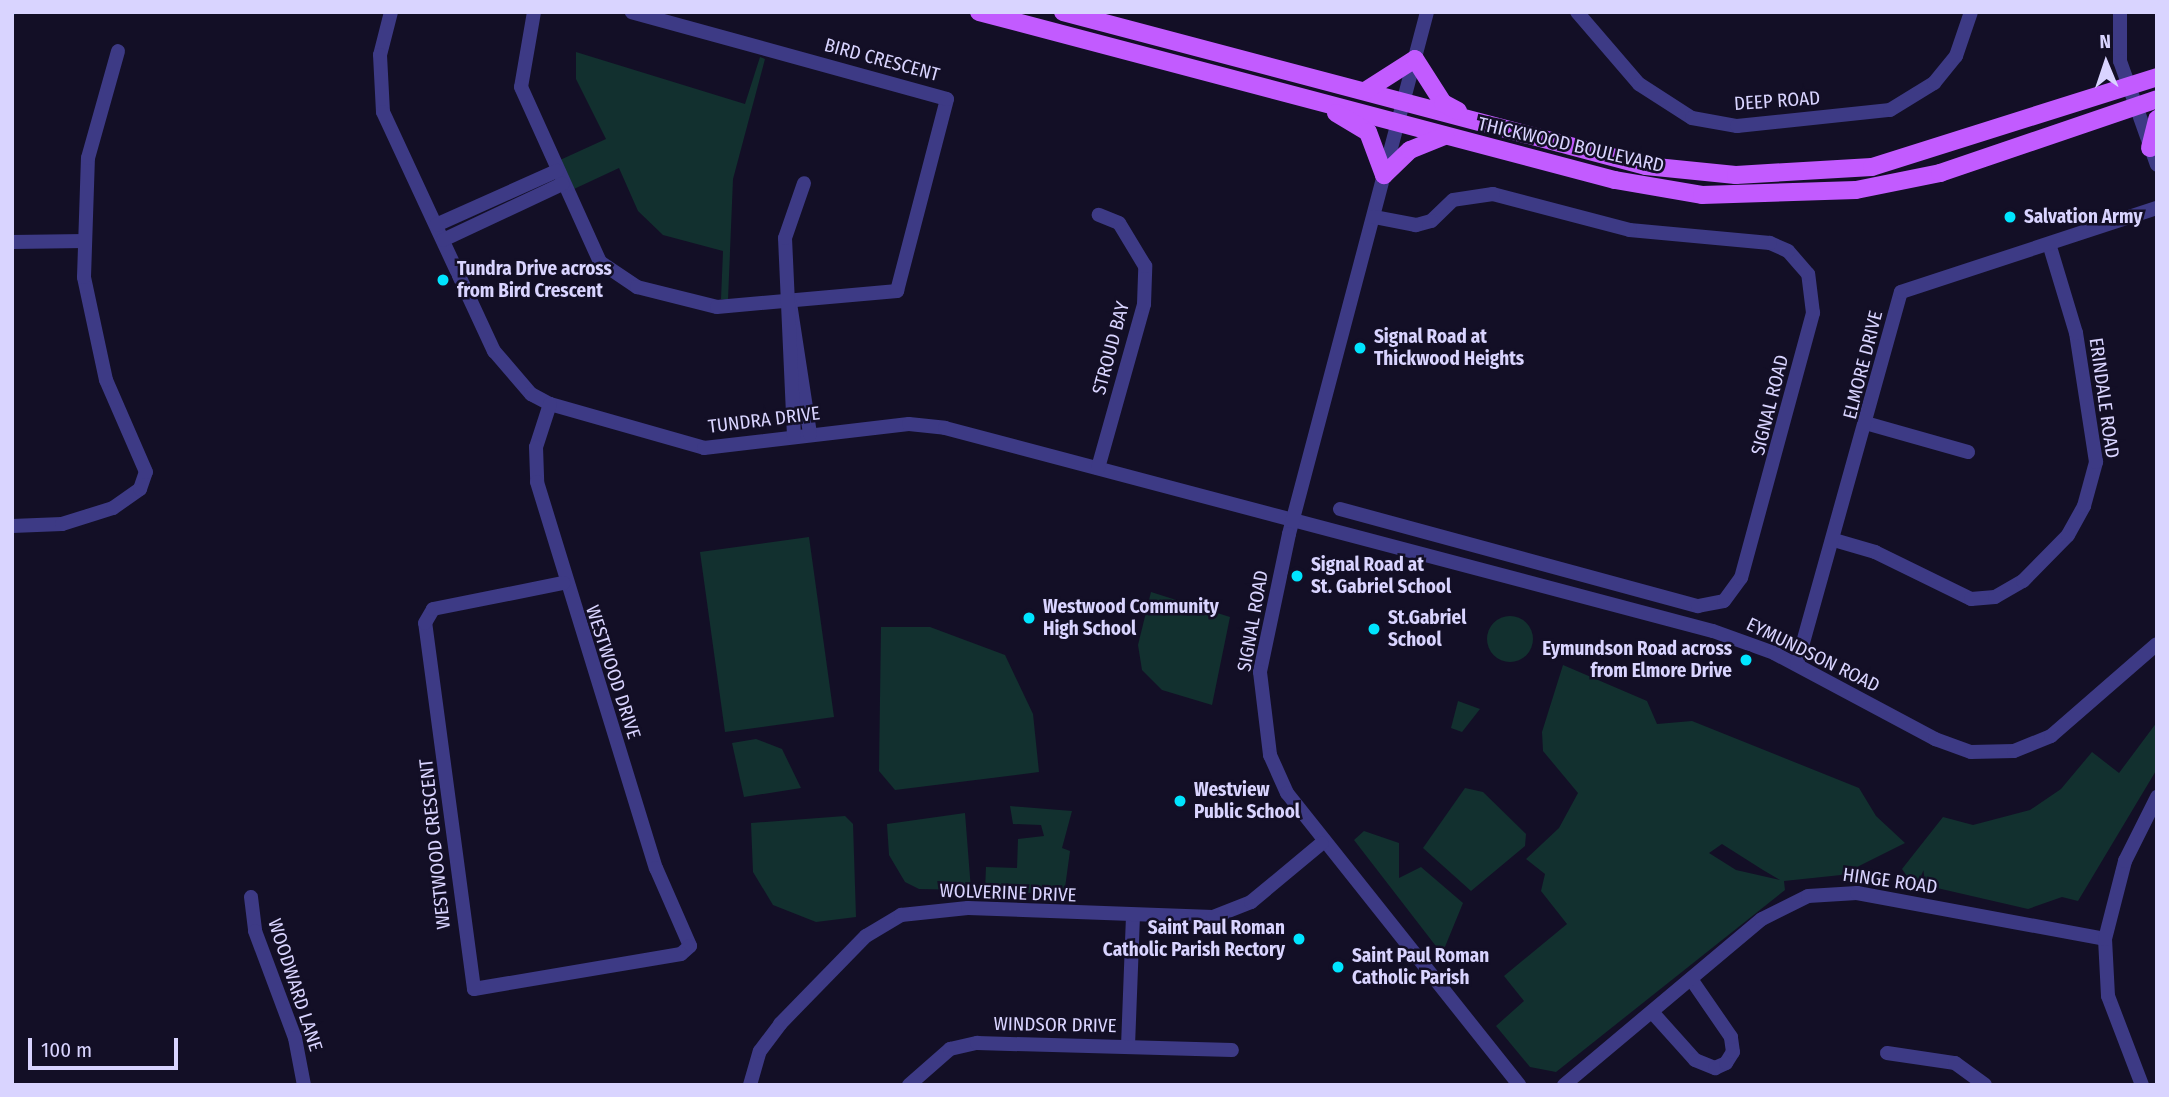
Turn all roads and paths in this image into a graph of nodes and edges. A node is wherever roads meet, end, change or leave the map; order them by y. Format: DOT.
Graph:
graph roads {
  1 [pos="391,12"];
  2 [pos="534,12"];
  3 [pos="632,12"];
  4 [pos="979,12"];
  5 [pos="1063,12"];
  6 [pos="1427,12"];
  7 [pos="1577,12"];
  8 [pos="1972,12"];
  9 [pos="2120,12"];
  10 [pos="118,51"];
  11 [pos="1415,59"];
  12 [pos="2157,77"];
  13 [pos="2129,87"];
  14 [pos="1365,91"];
  15 [pos="2157,99"];
  16 [pos="1317,102"];
  17 [pos="1403,102"];
  18 [pos="2135,106"];
  19 [pos="2157,119"];
  20 [pos="1474,120"];
  21 [pos="1398,123"];
  22 [pos="1446,136"];
  23 [pos="2153,156"];
  24 [pos="1384,175"];
  25 [pos="559,177"];
  26 [pos="804,183"];
  27 [pos="497,197"];
  28 [pos="2157,208"];
  29 [pos="504,211"];
  30 [pos="1100,215"];
  31 [pos="1374,217"];
  32 [pos="436,225"];
  33 [pos="443,240"];
  34 [pos="85,241"];
  35 [pos="12,242"];
  36 [pos="2050,247"];
  37 [pos="790,302"];
  38 [pos="794,364"];
  39 [pos="550,404"];
  40 [pos="1869,424"];
  41 [pos="810,434"];
  42 [pos="794,436"];
  43 [pos="1968,452"];
  44 [pos="1098,468"];
  45 [pos="1339,509"];
  46 [pos="1293,520"];
  47 [pos="12,526"];
  48 [pos="1405,527"];
  49 [pos="1834,540"];
  50 [pos="1400,548"];
  51 [pos="563,583"];
  52 [pos="2157,644"];
  53 [pos="1797,664"];
  54 [pos="2157,797"];
  55 [pos="1322,843"];
  56 [pos="251,897"];
  57 [pos="1133,917"];
  58 [pos="2105,939"];
  59 [pos="690,946"];
  60 [pos="1691,979"];
  61 [pos="1652,1012"];
  62 [pos="1128,1046"];
  63 [pos="1232,1050"];
  64 [pos="1887,1053"];
  65 [pos="304,1085"];
  66 [pos="750,1085"];
  67 [pos="909,1085"];
  68 [pos="1519,1085"];
  69 [pos="1564,1085"];
  70 [pos="1985,1085"];
  71 [pos="2142,1085"];
  1 -- 32 [label="street, TUNDRA DRIVE"];
  2 -- 25 [label="street, BIRD CRESCENT"];
  3 -- 37 [label="street, BIRD CRESCENT"];
  4 -- 16 [label="main road, THICKWOOD BOULEVARD"];
  5 -- 14 [label="main road, THICKWOOD BOULEVARD"];
  6 -- 11 [label="street, SIGNAL ROAD"];
  7 -- 8 [label="street, DEEP ROAD"];
  9 -- 13 [label="street"];
  10 -- 34 [label="street"];
  11 -- 14 [label="main road"];
  11 -- 17 [label="street, SIGNAL ROAD"];
  11 -- 20 [label="main road"];
  12 -- 13 [label="main road, THICKWOOD BOULEVARD"];
  13 -- 18 [label="street"];
  13 -- 20 [label="main road, THICKWOOD BOULEVARD"];
  14 -- 17 [label="main road, THICKWOOD BOULEVARD"];
  15 -- 18 [label="main road, THICKWOOD BOULEVARD"];
  16 -- 21 [label="main road, THICKWOOD BOULEVARD"];
  16 -- 24 [label="main road"];
  17 -- 20 [label="main road, THICKWOOD BOULEVARD"];
  17 -- 21 [label="street, SIGNAL ROAD"];
  18 -- 22 [label="main road, THICKWOOD BOULEVARD"];
  18 -- 23 [label="street"];
  19 -- 23 [label="main road"];
  21 -- 22 [label="main road, THICKWOOD BOULEVARD"];
  21 -- 24 [label="street, SIGNAL ROAD"];
  22 -- 24 [label="main road"];
  24 -- 31 [label="street, SIGNAL ROAD"];
  25 -- 27 [label="street"];
  25 -- 29 [label="street"];
  25 -- 37 [label="street, BIRD CRESCENT"];
  26 -- 37 [label="street"];
  27 -- 29 [label="street"];
  27 -- 32 [label="street"];
  28 -- 36 [label="street, ELMORE DRIVE"];
  29 -- 33 [label="street"];
  30 -- 44 [label="street, STROUD BAY"];
  31 -- 46 [label="street, SIGNAL ROAD"];
  31 -- 48 [label="street, SIGNAL ROAD"];
  32 -- 33 [label="street, TUNDRA DRIVE"];
  33 -- 39 [label="street, TUNDRA DRIVE"];
  34 -- 35 [label="street"];
  34 -- 47 [label="street"];
  36 -- 40 [label="street, ELMORE DRIVE"];
  36 -- 49 [label="street, ERINDALE ROAD"];
  37 -- 38 [label="street"];
  38 -- 41 [label="street"];
  38 -- 42 [label="street"];
  39 -- 42 [label="street, TUNDRA DRIVE"];
  39 -- 51 [label="street, WESTWOOD DRIVE"];
  40 -- 43 [label="street"];
  40 -- 49 [label="street, ELMORE DRIVE"];
  41 -- 42 [label="street, TUNDRA DRIVE"];
  41 -- 44 [label="street, TUNDRA DRIVE"];
  44 -- 46 [label="street, TUNDRA DRIVE"];
  45 -- 48 [label="street, SIGNAL ROAD"];
  46 -- 50 [label="street, EYMUNDSON ROAD"];
  46 -- 55 [label="street, SIGNAL ROAD"];
  48 -- 50 [label="street"];
  49 -- 53 [label="street, ELMORE DRIVE"];
  50 -- 53 [label="street, EYMUNDSON ROAD"];
  51 -- 59 [label="street, WESTWOOD DRIVE"];
  51 -- 59 [label="street, WESTWOOD CRESCENT"];
  52 -- 53 [label="street, EYMUNDSON ROAD"];
  54 -- 58 [label="street"];
  55 -- 57 [label="street, WOLVERINE DRIVE"];
  55 -- 68 [label="street, SIGNAL ROAD"];
  56 -- 65 [label="street, WOODWARD LANE"];
  57 -- 62 [label="street, WINDSOR DRIVE"];
  57 -- 66 [label="street, WOLVERINE DRIVE"];
  58 -- 60 [label="street, HINGE ROAD"];
  58 -- 71 [label="street"];
  60 -- 61 [label="street, HINGE ROAD"];
  60 -- 61 [label="street"];
  61 -- 69 [label="street, HINGE ROAD"];
  62 -- 63 [label="street"];
  62 -- 67 [label="street, WINDSOR DRIVE"];
  64 -- 70 [label="street"];
}
